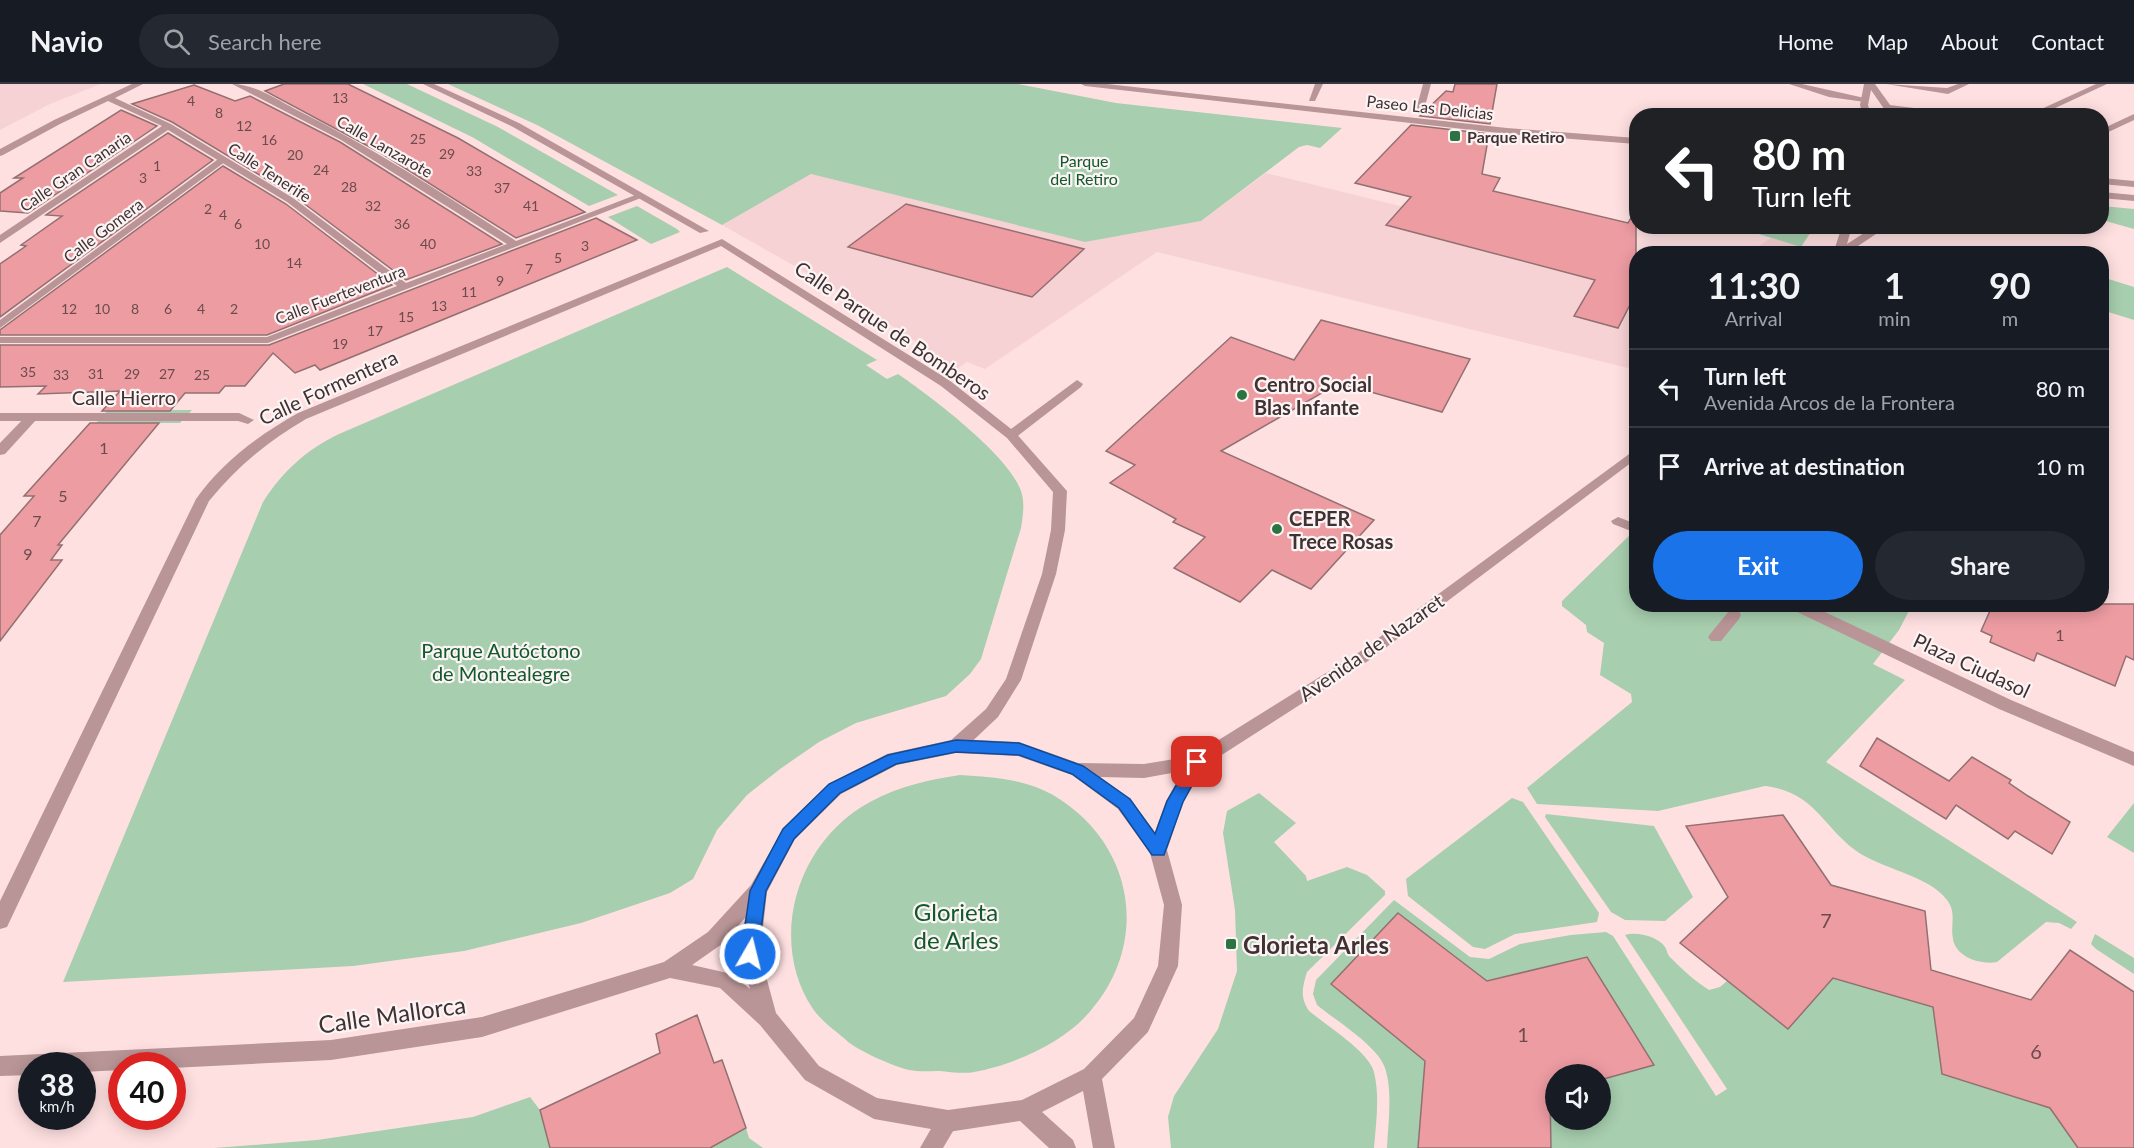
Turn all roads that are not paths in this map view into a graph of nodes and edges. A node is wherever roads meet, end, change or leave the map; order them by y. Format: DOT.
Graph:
graph roads {
  1 [pos="139,84"];
  2 [pos="236,84"];
  3 [pos="427,84"];
  4 [pos="1085,84"];
  5 [pos="1319,84"];
  6 [pos="1427,84"];
  7 [pos="1793,84"];
  8 [pos="1869,84"];
  9 [pos="1890,84"];
  10 [pos="1965,84"];
  11 [pos="2103,84"];
  12 [pos="108,98"];
  13 [pos="1312,99"];
  14 [pos="1865,99"];
  15 [pos="1866,108"];
  16 [pos="1889,108"];
  17 [pos="2048,108"];
  18 [pos="1420,110"];
  19 [pos="2134,117"];
  20 [pos="168,126"];
  21 [pos="2109,129"];
  22 [pos="1593,139"];
  23 [pos="1629,141"];
  24 [pos="1629,146"];
  25 [pos="0,153"];
  26 [pos="224,159"];
  27 [pos="2109,182"];
  28 [pos="2134,184"];
  29 [pos="641,196"];
  30 [pos="2109,196"];
  31 [pos="2134,198"];
  32 [pos="704,231"];
  33 [pos="1871,234"];
  34 [pos="0,240"];
  35 [pos="722,242"];
  36 [pos="514,244"];
  37 [pos="1853,246"];
  38 [pos="405,287"];
  39 [pos="0,326"];
  40 [pos="0,340"];
  41 [pos="1077,384"];
  42 [pos="0,417"];
  43 [pos="32,417"];
  44 [pos="248,420"];
  45 [pos="1011,435"];
  46 [pos="0,451"];
  47 [pos="1629,458"];
  48 [pos="1618,521"];
  49 [pos="1629,526"];
  50 [pos="1811,612"];
  51 [pos="1734,615"];
  52 [pos="1716,637"];
  53 [pos="956,746"];
  54 [pos="2134,759"];
  55 [pos="1197,762"];
  56 [pos="1078,770"];
  57 [pos="1158,850"];
  58 [pos="758,891"];
  59 [pos="0,921"];
  60 [pos="670,969"];
  61 [pos="767,1018"];
  62 [pos="0,1066"];
  63 [pos="1091,1076"];
  64 [pos="1024,1110"];
  65 [pos="948,1121"];
  66 [pos="931,1148"];
  67 [pos="1065,1148"];
  68 [pos="1104,1148"];
  1 -- 12 [label="street"];
  2 -- 36 [label="street, Calle Lanzarote"];
  3 -- 29 [label="street"];
  4 -- 22 [label="street, Paseo Las Delicias"];
  5 -- 13 [label="street"];
  6 -- 18 [label="street"];
  7 -- 14 [label="street"];
  8 -- 14 [label="street"];
  8 -- 16 [label="street"];
  9 -- 10 [label="street"];
  11 -- 17 [label="street"];
  12 -- 20 [label="street, Calle Tenerife"];
  12 -- 25 [label="street"];
  14 -- 15 [label="street"];
  19 -- 21 [label="street"];
  20 -- 26 [label="street, Calle Tenerife"];
  20 -- 34 [label="street, Calle Gran Canaria"];
  22 -- 23 [label="street, Paseo Las Delicias"];
  22 -- 24 [label="street, Paseo Las Delicias"];
  26 -- 38 [label="street, Calle Tenerife"];
  26 -- 39 [label="street, Calle Gomera"];
  27 -- 28 [label="street"];
  29 -- 32 [label="street"];
  29 -- 36 [label="street, Calle Fuerteventura"];
  30 -- 31 [label="street"];
  33 -- 37 [label="street"];
  35 -- 45 [label="street, Calle Parque de Bomberos"];
  35 -- 59 [label="street, Calle Formentera"];
  36 -- 38 [label="street, Calle Fuerteventura"];
  38 -- 40 [label="street, Calle Fuerteventura"];
  41 -- 45 [label="street"];
  42 -- 43 [label="street, Calle Hierro"];
  43 -- 44 [label="street, Calle Hierro"];
  43 -- 46 [label="street"];
  45 -- 53 [label="street, Calle Parque de Bomberos"];
  47 -- 55 [label="street, Avenida de Nazaret"];
  48 -- 49 [label="street"];
  50 -- 54 [label="street, Plaza Ciudasol"];
  51 -- 52 [label="street"];
  53 -- 56 [label="street"];
  53 -- 58 [label="street"];
  55 -- 56 [label="street, Avenida de Nazaret"];
  55 -- 57 [label="street"];
  56 -- 57 [label="street"];
  57 -- 63 [label="street"];
  58 -- 60 [label="street"];
  58 -- 61 [label="street"];
  60 -- 61 [label="street, Calle Mallorca"];
  60 -- 62 [label="street, Calle Mallorca"];
  61 -- 65 [label="street"];
  63 -- 64 [label="street"];
  63 -- 68 [label="street"];
  64 -- 65 [label="street"];
  64 -- 67 [label="street"];
  65 -- 66 [label="street"];
}
